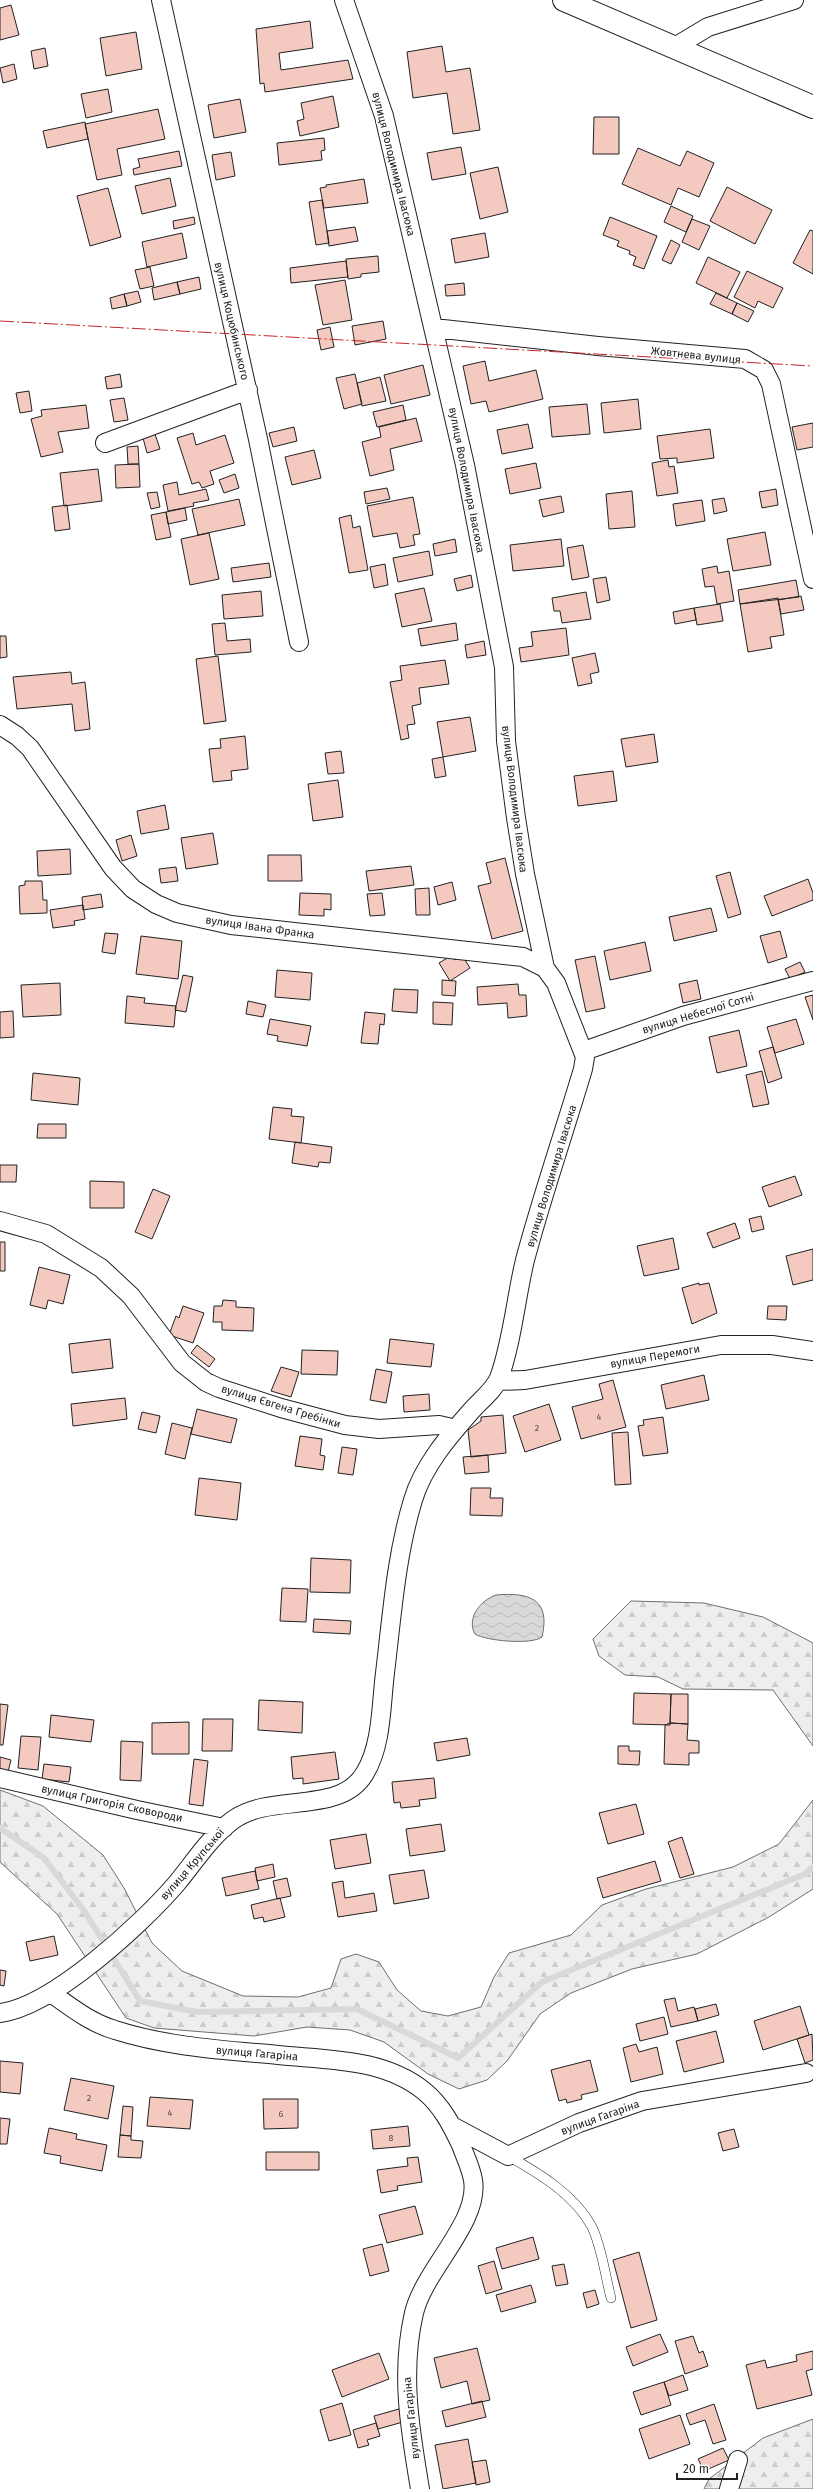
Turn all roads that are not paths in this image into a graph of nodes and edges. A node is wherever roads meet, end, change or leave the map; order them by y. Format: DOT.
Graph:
graph roads {
  1 [pos="161,0"];
  2 [pos="344,0"];
  3 [pos="564,0"];
  4 [pos="794,0"];
  5 [pos="673,48"];
  6 [pos="813,107"];
  7 [pos="434,328"];
  8 [pos="248,390"];
  9 [pos="105,443"];
  10 [pos="813,579"];
  11 [pos="299,642"];
  12 [pos="0,725"];
  13 [pos="548,972"];
  14 [pos="813,981"];
  15 [pos="584,1051"];
  16 [pos="0,1221"];
  17 [pos="813,1350"];
  18 [pos="498,1381"];
  19 [pos="456,1429"];
  20 [pos="0,1778"];
  21 [pos="224,1828"];
  22 [pos="52,1993"];
  23 [pos="0,2013"];
  24 [pos="806,2073"];
  25 [pos="452,2126"];
  26 [pos="508,2156"];
  27 [pos="611,2298"];
  28 [pos="738,2460"];
  29 [pos="420,2489"];
  30 [pos="729,2489"];
  1 -- 8 [label="street, вулиця Коцюбинського"];
  2 -- 7 [label="street, вулиця Володимира Івасюка"];
  3 -- 5 [label="main road"];
  4 -- 5 [label="street"];
  5 -- 6 [label="main road"];
  7 -- 10 [label="street, Жовтнева вулиця"];
  7 -- 13 [label="street, вулиця Володимира Івасюка"];
  8 -- 9 [label="street"];
  8 -- 11 [label="street, вулиця Коцюбинського"];
  12 -- 13 [label="street, вулиця Івана Франка"];
  13 -- 15 [label="street, вулиця Володимира Івасюка"];
  14 -- 15 [label="street, вулиця Небесної Сотні"];
  15 -- 18 [label="street, вулиця Володимира Івасюка"];
  16 -- 19 [label="street, вулиця Євгена Гребінки"];
  17 -- 18 [label="street, вулиця Перемоги"];
  18 -- 19 [label="street"];
  19 -- 21 [label="street, вулиця Крупської"];
  20 -- 21 [label="street, вулиця Григорія Сковороди"];
  21 -- 22 [label="street, вулиця Крупської"];
  22 -- 23 [label="street"];
  22 -- 25 [label="street, вулиця Гагаріна"];
  24 -- 26 [label="street, вулиця Гагаріна"];
  25 -- 26 [label="street"];
  25 -- 29 [label="street, вулиця Гагаріна"];
  26 -- 27 [label="lane"];
  28 -- 30 [label="street"];
}
